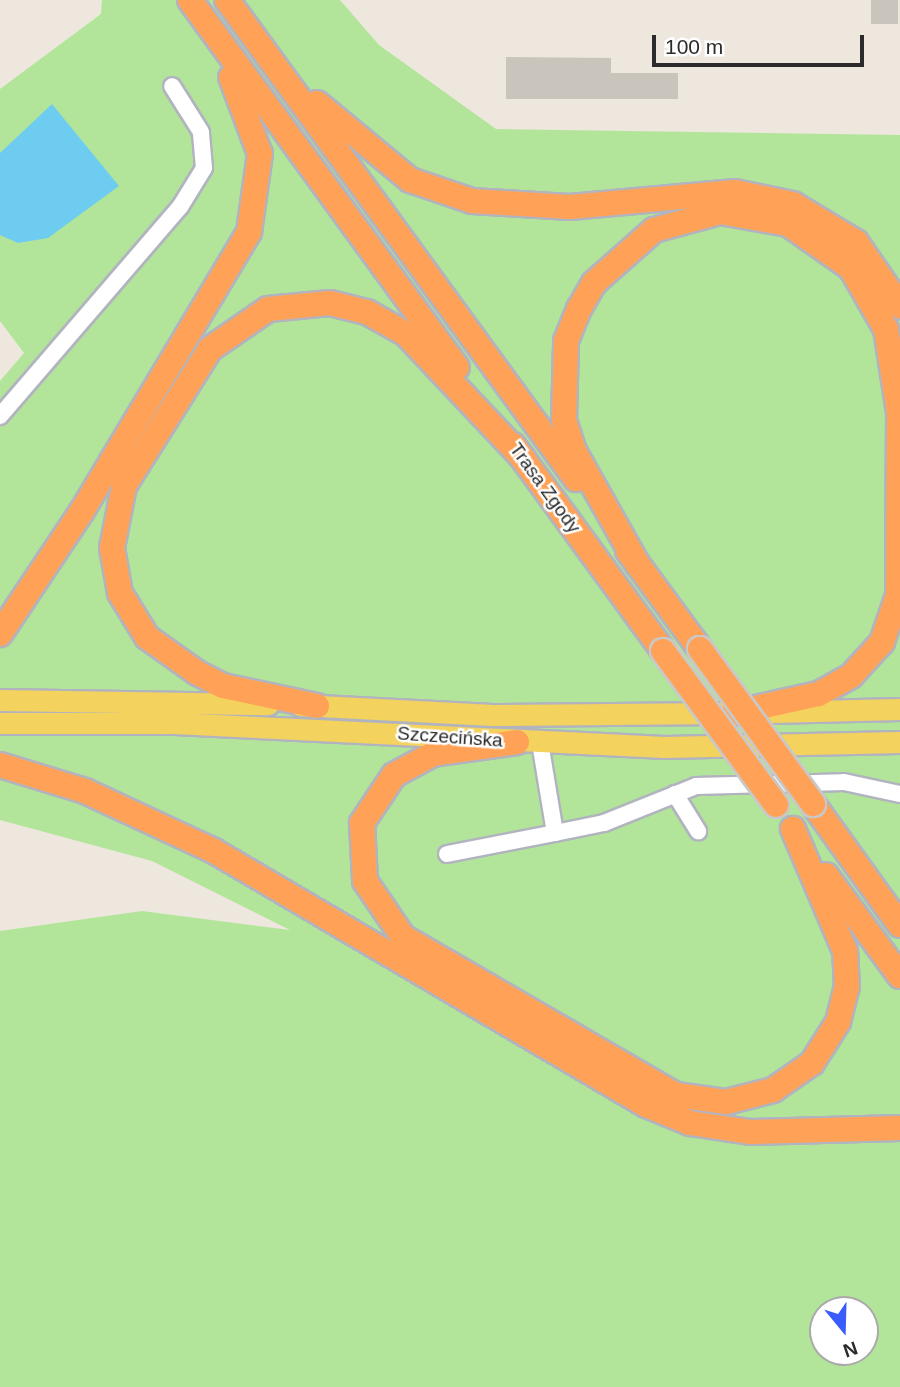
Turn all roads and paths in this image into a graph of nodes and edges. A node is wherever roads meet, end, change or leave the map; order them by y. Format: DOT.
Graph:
graph roads {
  1 [pos="189,0"];
  2 [pos="227,0"];
  3 [pos="252,34"];
  4 [pos="172,86"];
  5 [pos="900,306"];
  6 [pos="0,416"];
  7 [pos="523,458"];
  8 [pos="638,565"];
  9 [pos="0,634"];
  10 [pos="0,700"];
  11 [pos="317,706"];
  12 [pos="900,709"];
  13 [pos="733,713"];
  14 [pos="0,723"];
  15 [pos="528,742"];
  16 [pos="900,742"];
  17 [pos="0,765"];
  18 [pos="675,794"];
  19 [pos="900,794"];
  20 [pos="793,829"];
  21 [pos="698,831"];
  22 [pos="555,833"];
  23 [pos="447,854"];
  24 [pos="900,925"];
  25 [pos="900,976"];
  26 [pos="900,1128"];
  1 -- 7 [label="highway, Trasa Zgody"];
  1 -- 9 [label="highway"];
  2 -- 3 [label="highway, Trasa Zgody"];
  3 -- 5 [label="highway"];
  3 -- 8 [label="highway, Trasa Zgody"];
  4 -- 6 [label="lane"];
  7 -- 11 [label="highway"];
  7 -- 20 [label="highway, Trasa Zgody, bridge"];
  8 -- 13 [label="highway"];
  8 -- 24 [label="highway, Trasa Zgody, bridge"];
  10 -- 11 [label="main road, Szczecińska"];
  11 -- 13 [label="main road, Szczecińska"];
  12 -- 13 [label="main road, Szczecińska"];
  14 -- 15 [label="main road, Szczecińska"];
  15 -- 16 [label="main road, Szczecińska"];
  15 -- 20 [label="highway"];
  15 -- 22 [label="lane"];
  17 -- 26 [label="highway"];
  18 -- 19 [label="lane"];
  18 -- 21 [label="lane"];
  18 -- 22 [label="lane"];
  20 -- 25 [label="highway, Trasa Zgody"];
  22 -- 23 [label="lane"];
}
